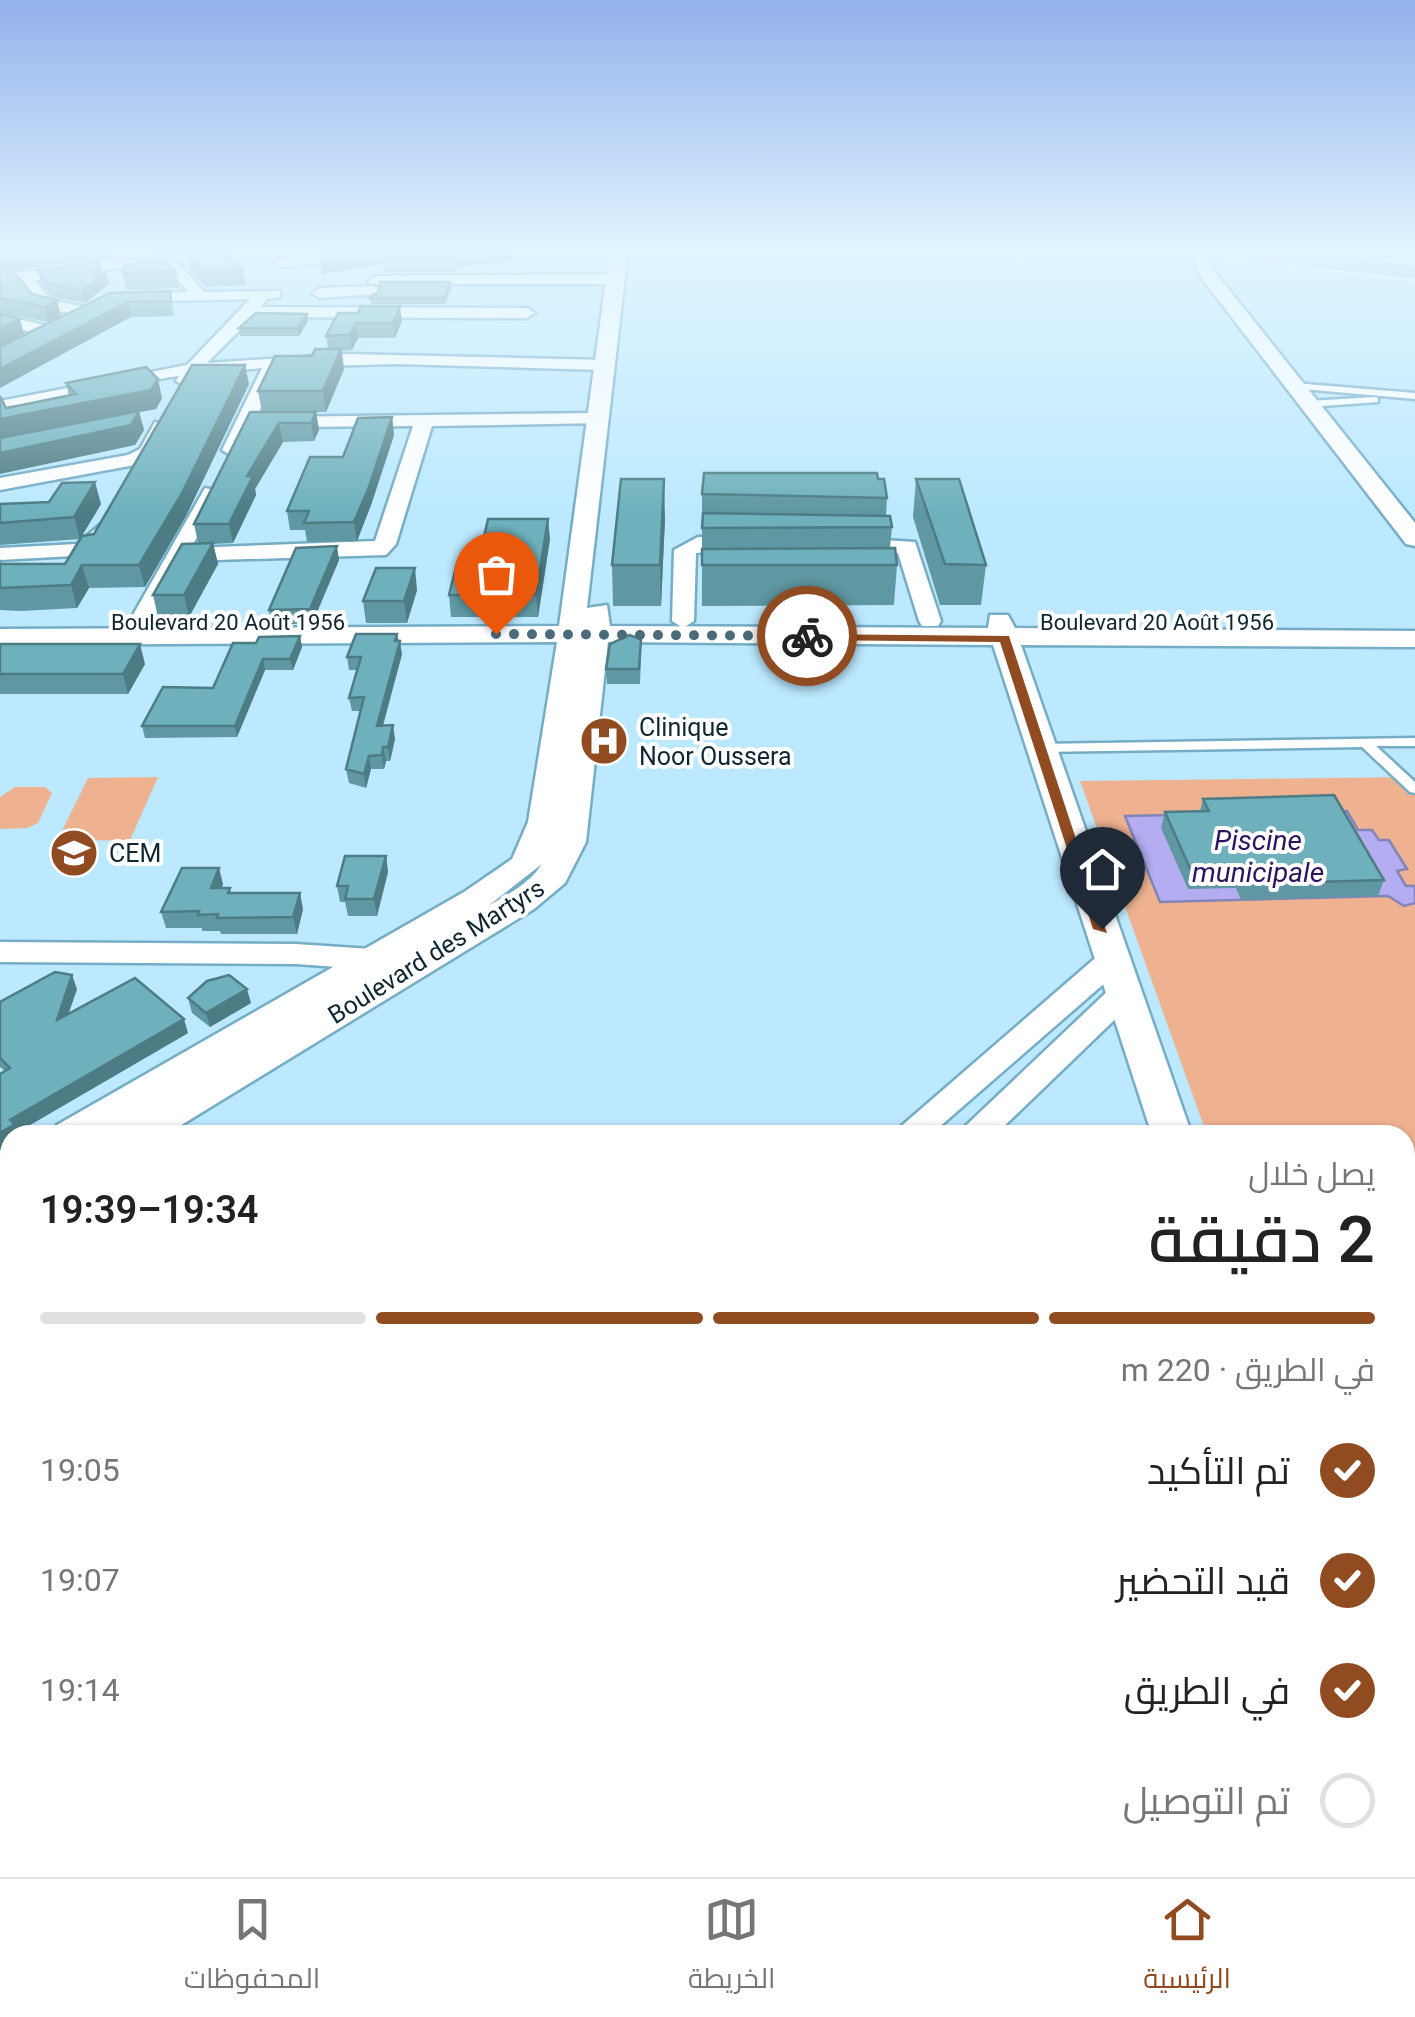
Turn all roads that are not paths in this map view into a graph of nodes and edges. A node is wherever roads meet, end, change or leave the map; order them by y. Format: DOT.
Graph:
graph roads {
  1 [pos="39,338"];
  2 [pos="218,338"];
  3 [pos="319,338"];
  4 [pos="439,338"];
  5 [pos="607,338"];
  6 [pos="629,338"];
  7 [pos="1263,338"];
  8 [pos="1271,338"];
  9 [pos="26,344"];
  10 [pos="273,362"];
  11 [pos="604,365"];
  12 [pos="192,369"];
  13 [pos="1312,395"];
  14 [pos="1415,397"];
  15 [pos="0,406"];
  16 [pos="597,418"];
  17 [pos="424,420"];
  18 [pos="246,422"];
  19 [pos="142,457"];
  20 [pos="0,484"];
  21 [pos="125,486"];
  22 [pos="1415,508"];
  23 [pos="109,516"];
  24 [pos="1415,539"];
  25 [pos="771,544"];
  26 [pos="826,544"];
  27 [pos="0,554"];
  28 [pos="178,555"];
  29 [pos="684,621"];
  30 [pos="930,621"];
  31 [pos="140,622"];
  32 [pos="0,623"];
  33 [pos="1415,623"];
  34 [pos="585,628"];
  35 [pos="1002,630"];
  36 [pos="0,638"];
  37 [pos="1415,638"];
  38 [pos="1415,742"];
  39 [pos="1365,743"];
  40 [pos="1039,748"];
  41 [pos="1415,789"];
  42 [pos="0,952"];
  43 [pos="1112,960"];
  44 [pos="387,967"];
  45 [pos="1124,994"];
  46 [pos="90,1125"];
  47 [pos="149,1125"];
  48 [pos="920,1125"];
  49 [pos="984,1125"];
  50 [pos="1169,1125"];
  1 -- 9 [label="street"];
  2 -- 12 [label="street"];
  3 -- 10 [label="street"];
  4 -- 11 [label="street"];
  5 -- 11 [label="street, Boulevard des Martyrs"];
  6 -- 34 [label="street, Boulevard des Martyrs"];
  7 -- 13 [label="street"];
  8 -- 13 [label="street"];
  10 -- 12 [label="street"];
  10 -- 18 [label="street"];
  11 -- 16 [label="street, Boulevard des Martyrs"];
  12 -- 15 [label="street"];
  12 -- 19 [label="street"];
  13 -- 14 [label="lane"];
  13 -- 14 [label="lane"];
  13 -- 22 [label="street"];
  13 -- 24 [label="street"];
  16 -- 17 [label="street"];
  16 -- 34 [label="street, Boulevard des Martyrs"];
  17 -- 18 [label="street"];
  17 -- 28 [label="street"];
  18 -- 28 [label="street"];
  19 -- 20 [label="street"];
  19 -- 21 [label="street"];
  23 -- 27 [label="street"];
  25 -- 29 [label="street"];
  26 -- 30 [label="street"];
  28 -- 31 [label="street"];
  29 -- 30 [label="street, Boulevard 20 Août 1956"];
  29 -- 34 [label="street, Boulevard 20 Août 1956"];
  30 -- 35 [label="street, Boulevard 20 Août 1956"];
  31 -- 32 [label="street, Boulevard 20 Août 1956"];
  31 -- 34 [label="street, Boulevard 20 Août 1956"];
  33 -- 35 [label="street, Boulevard 20 Août 1956"];
  34 -- 35 [label="street"];
  34 -- 36 [label="street, Boulevard 20 Août 1956"];
  34 -- 44 [label="street, Boulevard des Martyrs"];
  34 -- 44 [label="street, Boulevard des Martyrs"];
  35 -- 37 [label="street"];
  35 -- 40 [label="street"];
  38 -- 39 [label="lane"];
  39 -- 40 [label="lane"];
  39 -- 41 [label="lane"];
  40 -- 43 [label="street"];
  42 -- 44 [label="street"];
  43 -- 45 [label="street"];
  43 -- 48 [label="street"];
  44 -- 46 [label="street, Boulevard des Martyrs"];
  44 -- 47 [label="street, Boulevard des Martyrs"];
  45 -- 49 [label="street"];
  45 -- 50 [label="street"];
}
